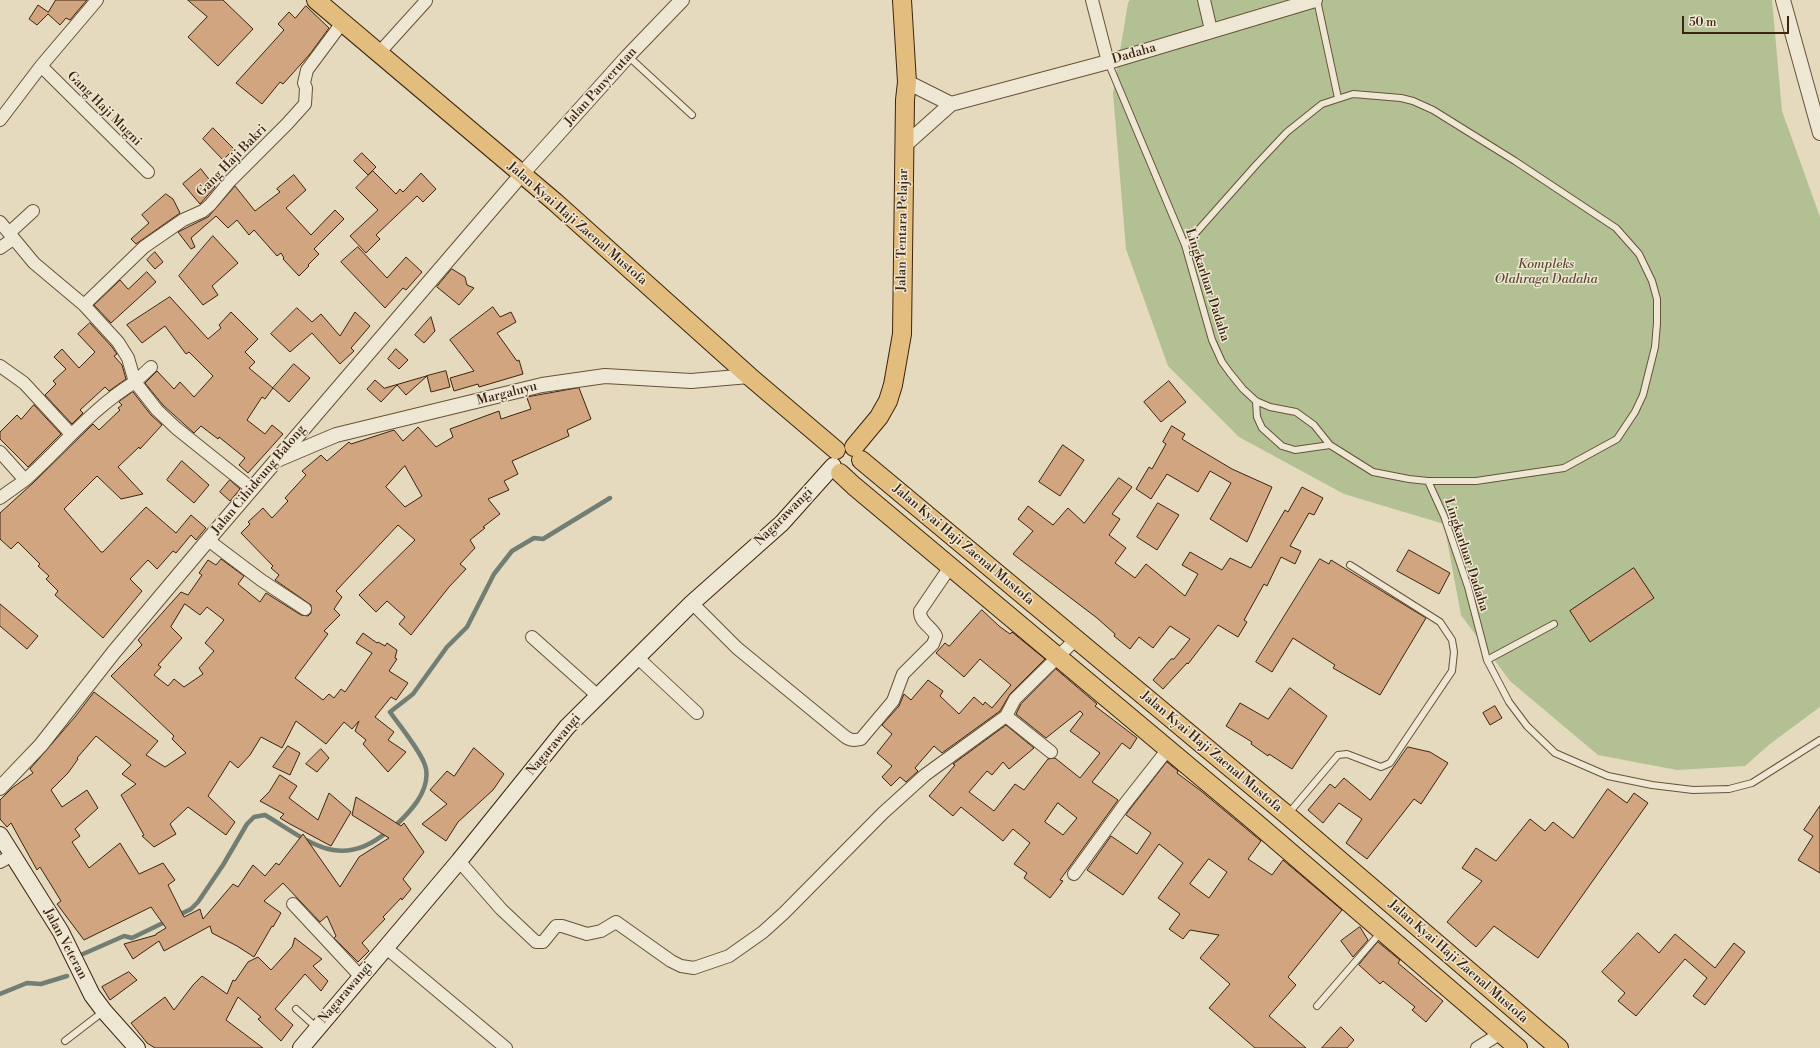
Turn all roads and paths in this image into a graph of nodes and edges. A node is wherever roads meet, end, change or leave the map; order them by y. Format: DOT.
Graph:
graph roads {
  1 [pos="97,0"];
  2 [pos="316,0"];
  3 [pos="682,0"];
  4 [pos="902,0"];
  5 [pos="1092,0"];
  6 [pos="1204,0"];
  7 [pos="1316,0"];
  8 [pos="1783,0"];
  9 [pos="426,1"];
  10 [pos="342,23"];
  11 [pos="1211,30"];
  12 [pos="379,53"];
  13 [pos="628,56"];
  14 [pos="1108,62"];
  15 [pos="41,66"];
  16 [pos="907,82"];
  17 [pos="1338,98"];
  18 [pos="952,104"];
  19 [pos="692,115"];
  20 [pos="0,120"];
  21 [pos="1820,133"];
  22 [pos="905,145"];
  23 [pos="148,172"];
  24 [pos="521,175"];
  25 [pos="33,211"];
  26 [pos="0,222"];
  27 [pos="11,236"];
  28 [pos="1185,246"];
  29 [pos="0,248"];
  30 [pos="84,305"];
  31 [pos="0,366"];
  32 [pos="151,367"];
  33 [pos="749,376"];
  34 [pos="135,382"];
  35 [pos="1256,401"];
  36 [pos="71,434"];
  37 [pos="1330,445"];
  38 [pos="0,452"];
  39 [pos="858,454"];
  40 [pos="273,462"];
  41 [pos="836,463"];
  42 [pos="25,480"];
  43 [pos="1428,481"];
  44 [pos="251,488"];
  45 [pos="0,498"];
  46 [pos="208,540"];
  47 [pos="1350,565"];
  48 [pos="950,567"];
  49 [pos="692,603"];
  50 [pos="305,609"];
  51 [pos="1554,624"];
  52 [pos="532,637"];
  53 [pos="1076,639"];
  54 [pos="637,657"];
  55 [pos="1057,657"];
  56 [pos="1487,660"];
  57 [pos="598,696"];
  58 [pos="697,713"];
  59 [pos="1006,716"];
  60 [pos="1820,740"];
  61 [pos="1168,749"];
  62 [pos="1051,752"];
  63 [pos="0,788"];
  64 [pos="1272,803"];
  65 [pos="1287,815"];
  66 [pos="1255,822"];
  67 [pos="0,835"];
  68 [pos="6,859"];
  69 [pos="459,861"];
  70 [pos="1074,874"];
  71 [pos="293,904"];
  72 [pos="1382,932"];
  73 [pos="385,947"];
  74 [pos="1469,971"];
  75 [pos="361,977"];
  76 [pos="1448,989"];
  77 [pos="1317,1006"];
  78 [pos="296,1009"];
  79 [pos="104,1011"];
  80 [pos="317,1028"];
  81 [pos="1502,1034"];
  82 [pos="65,1041"];
  83 [pos="137,1048"];
  84 [pos="301,1048"];
  85 [pos="506,1048"];
  86 [pos="1477,1048"];
  87 [pos="1518,1048"];
  88 [pos="1559,1048"];
  1 -- 15 [label="street"];
  2 -- 10 [label="main road, Jalan Kyai Haji Zaenal Mustofa"];
  3 -- 13 [label="street, Jalan Panyerutan"];
  4 -- 16 [label="main road, Jalan Tentara Pelajar"];
  5 -- 14 [label="street"];
  6 -- 11 [label="street"];
  7 -- 11 [label="street, Dadaha"];
  7 -- 17 [label="lane"];
  8 -- 21 [label="street"];
  9 -- 12 [label="street"];
  10 -- 12 [label="main road, Jalan Kyai Haji Zaenal Mustofa"];
  10 -- 30 [label="street, Gang Haji Bakri"];
  11 -- 14 [label="street, Dadaha"];
  12 -- 24 [label="main road, Jalan Kyai Haji Zaenal Mustofa"];
  13 -- 19 [label="lane"];
  13 -- 24 [label="street, Jalan Panyerutan"];
  14 -- 18 [label="street, Dadaha"];
  14 -- 28 [label="lane, Lingkarluar Dadaha"];
  15 -- 20 [label="street"];
  15 -- 23 [label="street, Gang Haji Mugni"];
  16 -- 18 [label="street"];
  16 -- 22 [label="main road, Jalan Tentara Pelajar"];
  17 -- 28 [label="lane"];
  17 -- 43 [label="lane"];
  18 -- 22 [label="street, Dadaha"];
  22 -- 39 [label="main road, Jalan Tentara Pelajar"];
  24 -- 33 [label="main road, Jalan Kyai Haji Zaenal Mustofa"];
  24 -- 40 [label="street, Jalan Cihideung Balong"];
  25 -- 27 [label="street"];
  26 -- 27 [label="street"];
  27 -- 29 [label="street"];
  27 -- 30 [label="street"];
  28 -- 35 [label="lane, Lingkarluar Dadaha"];
  30 -- 34 [label="street"];
  31 -- 36 [label="street"];
  32 -- 34 [label="street"];
  33 -- 40 [label="street, Margaluyu"];
  33 -- 41 [label="main road, Jalan Kyai Haji Zaenal Mustofa"];
  34 -- 36 [label="street"];
  34 -- 44 [label="street"];
  35 -- 37 [label="lane, Lingkarluar Dadaha"];
  35 -- 37 [label="lane"];
  36 -- 42 [label="street"];
  37 -- 43 [label="lane, Lingkarluar Dadaha"];
  38 -- 42 [label="street"];
  39 -- 41 [label="main road"];
  39 -- 41 [label="main road, Jalan Tentara Pelajar"];
  39 -- 53 [label="main road, Jalan Kyai Haji Zaenal Mustofa"];
  40 -- 44 [label="street, Jalan Cihideung Balong"];
  41 -- 48 [label="main road, Jalan Kyai Haji Zaenal Mustofa"];
  41 -- 49 [label="main road, Nagarawangi"];
  42 -- 45 [label="street"];
  43 -- 56 [label="lane, Lingkarluar Dadaha"];
  44 -- 46 [label="street, Jalan Cihideung Balong"];
  46 -- 50 [label="street"];
  46 -- 63 [label="street, Jalan Cihideung Balong"];
  47 -- 65 [label="lane"];
  48 -- 49 [label="street"];
  48 -- 55 [label="main road, Jalan Kyai Haji Zaenal Mustofa"];
  49 -- 54 [label="main road, Nagarawangi"];
  51 -- 56 [label="lane"];
  52 -- 57 [label="street"];
  53 -- 55 [label="street"];
  53 -- 64 [label="main road, Jalan Kyai Haji Zaenal Mustofa"];
  54 -- 57 [label="main road, Nagarawangi"];
  54 -- 58 [label="street"];
  55 -- 59 [label="street"];
  55 -- 61 [label="main road, Jalan Kyai Haji Zaenal Mustofa"];
  56 -- 60 [label="lane, Lingkarluar Dadaha"];
  57 -- 69 [label="main road, Nagarawangi"];
  59 -- 62 [label="street"];
  59 -- 69 [label="street"];
  61 -- 66 [label="main road, Jalan Kyai Haji Zaenal Mustofa"];
  61 -- 70 [label="street"];
  64 -- 65 [label="main road, Jalan Kyai Haji Zaenal Mustofa"];
  64 -- 66 [label="main road"];
  65 -- 74 [label="main road, Jalan Kyai Haji Zaenal Mustofa"];
  66 -- 72 [label="main road, Jalan Kyai Haji Zaenal Mustofa"];
  67 -- 68 [label="main road, Jalan Veteran"];
  68 -- 79 [label="main road, Jalan Veteran"];
  69 -- 73 [label="main road, Nagarawangi"];
  71 -- 75 [label="street"];
  72 -- 76 [label="main road, Jalan Kyai Haji Zaenal Mustofa"];
  72 -- 77 [label="lane"];
  73 -- 75 [label="main road, Nagarawangi"];
  73 -- 85 [label="street"];
  74 -- 76 [label="main road"];
  74 -- 88 [label="main road, Jalan Kyai Haji Zaenal Mustofa"];
  75 -- 80 [label="main road, Nagarawangi"];
  76 -- 81 [label="main road, Jalan Kyai Haji Zaenal Mustofa"];
  78 -- 80 [label="lane"];
  79 -- 82 [label="lane"];
  79 -- 83 [label="main road, Jalan Veteran"];
  80 -- 84 [label="main road, Nagarawangi"];
  81 -- 86 [label="street"];
  81 -- 87 [label="main road, Jalan Kyai Haji Zaenal Mustofa"];
}
